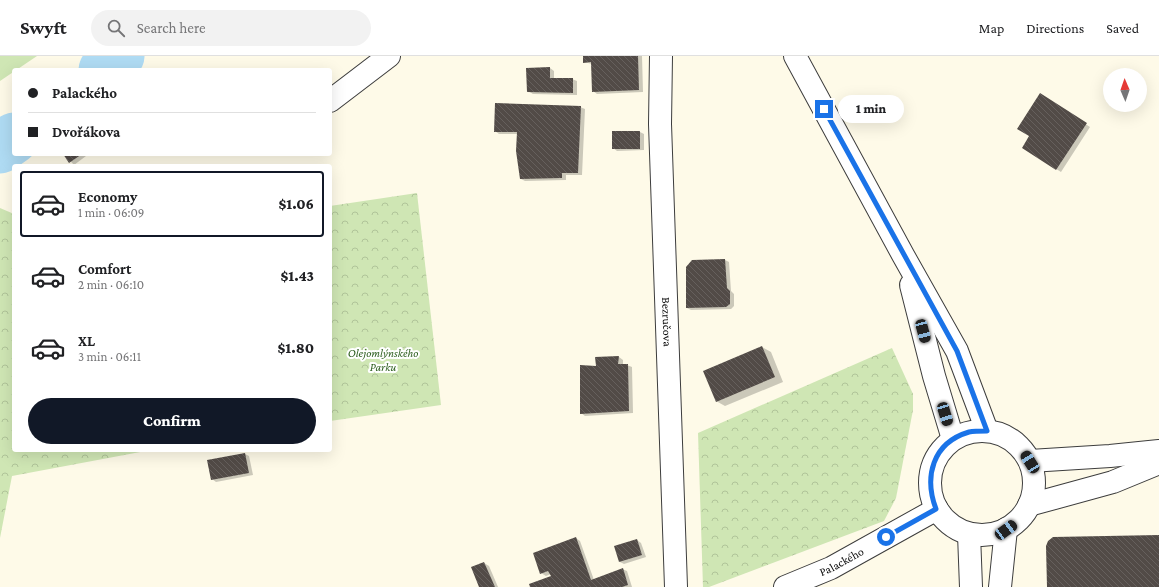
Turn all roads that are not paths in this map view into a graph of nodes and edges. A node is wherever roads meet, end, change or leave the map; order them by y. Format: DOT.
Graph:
graph roads {
  1 [pos="389,56"];
  2 [pos="662,56"];
  3 [pos="795,56"];
  4 [pos="332,99"];
  5 [pos="903,255"];
  6 [pos="987,431"];
  7 [pos="953,439"];
  8 [pos="1159,450"];
  9 [pos="1030,462"];
  10 [pos="1159,463"];
  11 [pos="1029,505"];
  12 [pos="936,509"];
  13 [pos="1006,530"];
  14 [pos="969,534"];
  15 [pos="676,587"];
  16 [pos="785,587"];
  17 [pos="971,587"];
  18 [pos="1000,587"];
  1 -- 4 [label="street"];
  2 -- 15 [label="street, Bezručova"];
  3 -- 5 [label="street"];
  5 -- 6 [label="street"];
  5 -- 7 [label="street"];
  6 -- 7 [label="street"];
  6 -- 9 [label="street"];
  7 -- 12 [label="street"];
  8 -- 9 [label="street"];
  9 -- 11 [label="street"];
  10 -- 11 [label="street"];
  11 -- 13 [label="street"];
  12 -- 14 [label="street"];
  12 -- 16 [label="street, Palackého"];
  13 -- 14 [label="street"];
  13 -- 18 [label="street"];
  14 -- 17 [label="street"];
}
